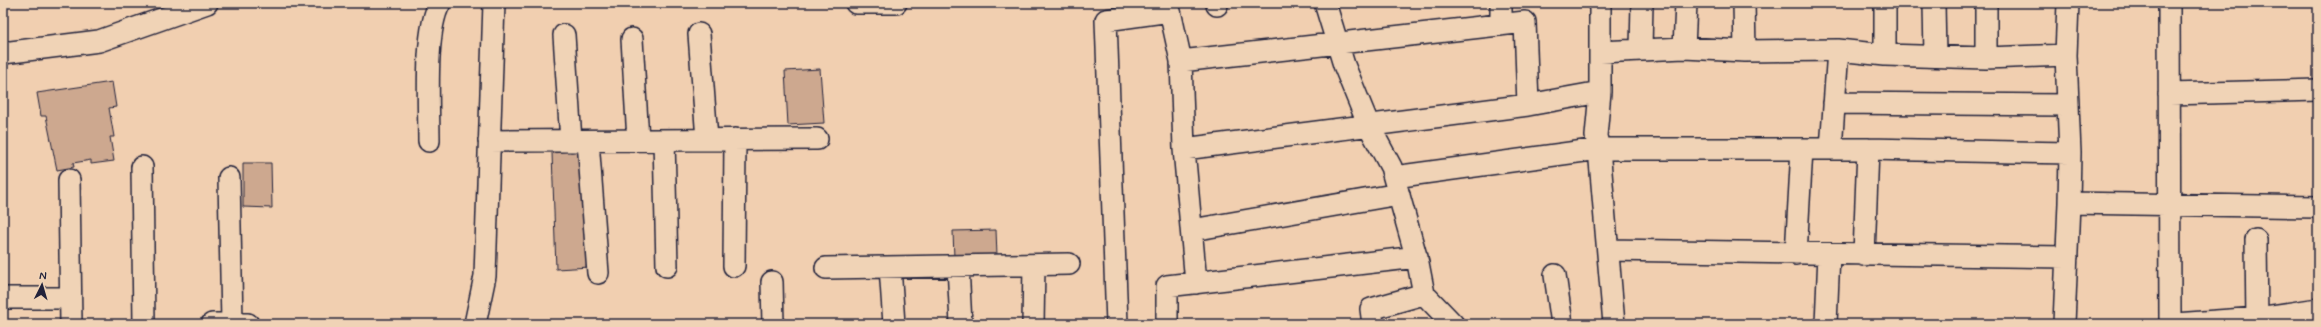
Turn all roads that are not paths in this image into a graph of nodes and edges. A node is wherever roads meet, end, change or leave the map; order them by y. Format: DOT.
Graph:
graph roads {
  1 [pos="207,3"];
  2 [pos="440,3"];
  3 [pos="494,3"];
  4 [pos="856,3"];
  5 [pos="896,3"];
  6 [pos="1325,3"];
  7 [pos="1502,3"];
  8 [pos="1600,3"];
  9 [pos="1642,3"];
  10 [pos="1686,3"];
  11 [pos="1744,3"];
  12 [pos="1885,3"];
  13 [pos="1934,3"];
  14 [pos="1986,3"];
  15 [pos="2068,3"];
  16 [pos="2169,3"];
  17 [pos="1127,10"];
  18 [pos="1501,25"];
  19 [pos="699,34"];
  20 [pos="564,35"];
  21 [pos="632,38"];
  22 [pos="1337,44"];
  23 [pos="1684,48"];
  24 [pos="1641,49"];
  25 [pos="1838,50"];
  26 [pos="1745,51"];
  27 [pos="3,52"];
  28 [pos="1600,52"];
  29 [pos="1885,55"];
  30 [pos="2066,55"];
  31 [pos="1935,56"];
  32 [pos="1986,58"];
  33 [pos="1181,61"];
  34 [pos="2318,90"];
  35 [pos="1600,92"];
  36 [pos="2169,94"];
  37 [pos="1834,103"];
  38 [pos="1528,105"];
  39 [pos="2068,105"];
  40 [pos="1369,126"];
  41 [pos="708,139"];
  42 [pos="735,139"];
  43 [pos="817,139"];
  44 [pos="638,140"];
  45 [pos="664,140"];
  46 [pos="429,141"];
  47 [pos="489,141"];
  48 [pos="580,141"];
  49 [pos="1184,149"];
  50 [pos="1599,149"];
  51 [pos="1802,149"];
  52 [pos="1831,149"];
  53 [pos="1868,149"];
  54 [pos="2070,153"];
  55 [pos="142,167"];
  56 [pos="229,178"];
  57 [pos="69,180"];
  58 [pos="1397,186"];
  59 [pos="2070,203"];
  60 [pos="2171,205"];
  61 [pos="2318,207"];
  62 [pos="1192,230"];
  63 [pos="2256,240"];
  64 [pos="1608,250"];
  65 [pos="1796,254"];
  66 [pos="1829,254"];
  67 [pos="1864,255"];
  68 [pos="1417,257"];
  69 [pos="2067,257"];
  70 [pos="1069,264"];
  71 [pos="1034,265"];
  72 [pos="667,266"];
  73 [pos="734,266"];
  74 [pos="958,266"];
  75 [pos="890,267"];
  76 [pos="826,268"];
  77 [pos="598,273"];
  78 [pos="1555,275"];
  79 [pos="772,282"];
  80 [pos="1196,283"];
  81 [pos="1424,294"];
  82 [pos="3,298"];
  83 [pos="70,298"];
  84 [pos="2318,309"];
  85 [pos="2257,321"];
  86 [pos="71,324"];
  87 [pos="144,324"];
  88 [pos="231,324"];
  89 [pos="474,324"];
  90 [pos="774,324"];
  91 [pos="894,324"];
  92 [pos="961,324"];
  93 [pos="1033,324"];
  94 [pos="1117,324"];
  95 [pos="1167,324"];
  96 [pos="1373,324"];
  97 [pos="1453,324"];
  98 [pos="1562,324"];
  99 [pos="1614,324"];
  100 [pos="1826,324"];
  101 [pos="2064,324"];
  102 [pos="2170,324"];
  103 [pos="2175,324"];
  1 -- 27 [label="street"];
  2 -- 46 [label="street"];
  3 -- 47 [label="street"];
  4 -- 5 [label="street"];
  6 -- 22 [label="street"];
  7 -- 18 [label="street"];
  8 -- 28 [label="street"];
  9 -- 24 [label="street"];
  10 -- 23 [label="street"];
  11 -- 26 [label="street"];
  12 -- 29 [label="street"];
  13 -- 31 [label="street"];
  14 -- 32 [label="street"];
  15 -- 30 [label="street"];
  16 -- 36 [label="street"];
  17 -- 33 [label="street"];
  17 -- 94 [label="street"];
  18 -- 22 [label="street"];
  18 -- 38 [label="street"];
  19 -- 41 [label="street"];
  20 -- 48 [label="street"];
  21 -- 44 [label="street"];
  22 -- 33 [label="street"];
  22 -- 40 [label="street"];
  23 -- 24 [label="street"];
  23 -- 26 [label="street"];
  24 -- 28 [label="street"];
  25 -- 26 [label="street"];
  25 -- 29 [label="street"];
  25 -- 37 [label="street"];
  28 -- 35 [label="street"];
  29 -- 31 [label="street"];
  30 -- 32 [label="street"];
  30 -- 39 [label="street"];
  31 -- 32 [label="street"];
  33 -- 49 [label="street"];
  34 -- 36 [label="street"];
  35 -- 38 [label="street"];
  35 -- 50 [label="street"];
  36 -- 60 [label="street"];
  37 -- 39 [label="street"];
  37 -- 52 [label="street"];
  38 -- 40 [label="street"];
  39 -- 54 [label="street"];
  40 -- 49 [label="street"];
  40 -- 58 [label="street"];
  41 -- 42 [label="street"];
  41 -- 45 [label="street"];
  42 -- 43 [label="street"];
  42 -- 73 [label="street"];
  44 -- 45 [label="street"];
  44 -- 48 [label="street"];
  45 -- 72 [label="street"];
  47 -- 48 [label="street"];
  47 -- 89 [label="street"];
  48 -- 77 [label="street"];
  49 -- 62 [label="street"];
  50 -- 51 [label="street"];
  50 -- 58 [label="street"];
  50 -- 64 [label="street"];
  51 -- 52 [label="street"];
  51 -- 65 [label="street"];
  52 -- 53 [label="street"];
  53 -- 54 [label="street"];
  53 -- 67 [label="street"];
  54 -- 59 [label="street"];
  55 -- 87 [label="street"];
  56 -- 88 [label="street"];
  57 -- 83 [label="street"];
  58 -- 62 [label="street"];
  58 -- 68 [label="street"];
  59 -- 60 [label="street"];
  59 -- 69 [label="street"];
  60 -- 61 [label="street"];
  60 -- 102 [label="street"];
  62 -- 80 [label="street"];
  63 -- 85 [label="street"];
  64 -- 65 [label="street"];
  64 -- 99 [label="street"];
  65 -- 66 [label="street"];
  66 -- 67 [label="street"];
  66 -- 100 [label="street"];
  67 -- 69 [label="street"];
  68 -- 80 [label="street"];
  68 -- 81 [label="street"];
  69 -- 101 [label="street"];
  70 -- 71 [label="street"];
  71 -- 74 [label="street"];
  71 -- 93 [label="street"];
  74 -- 75 [label="street"];
  74 -- 92 [label="street"];
  75 -- 76 [label="street"];
  75 -- 91 [label="street"];
  78 -- 98 [label="street"];
  79 -- 90 [label="street"];
  80 -- 95 [label="street"];
  81 -- 96 [label="street"];
  81 -- 97 [label="street"];
  82 -- 83 [label="street"];
  83 -- 86 [label="street"];
  84 -- 85 [label="street"];
  85 -- 103 [label="street"];
}
